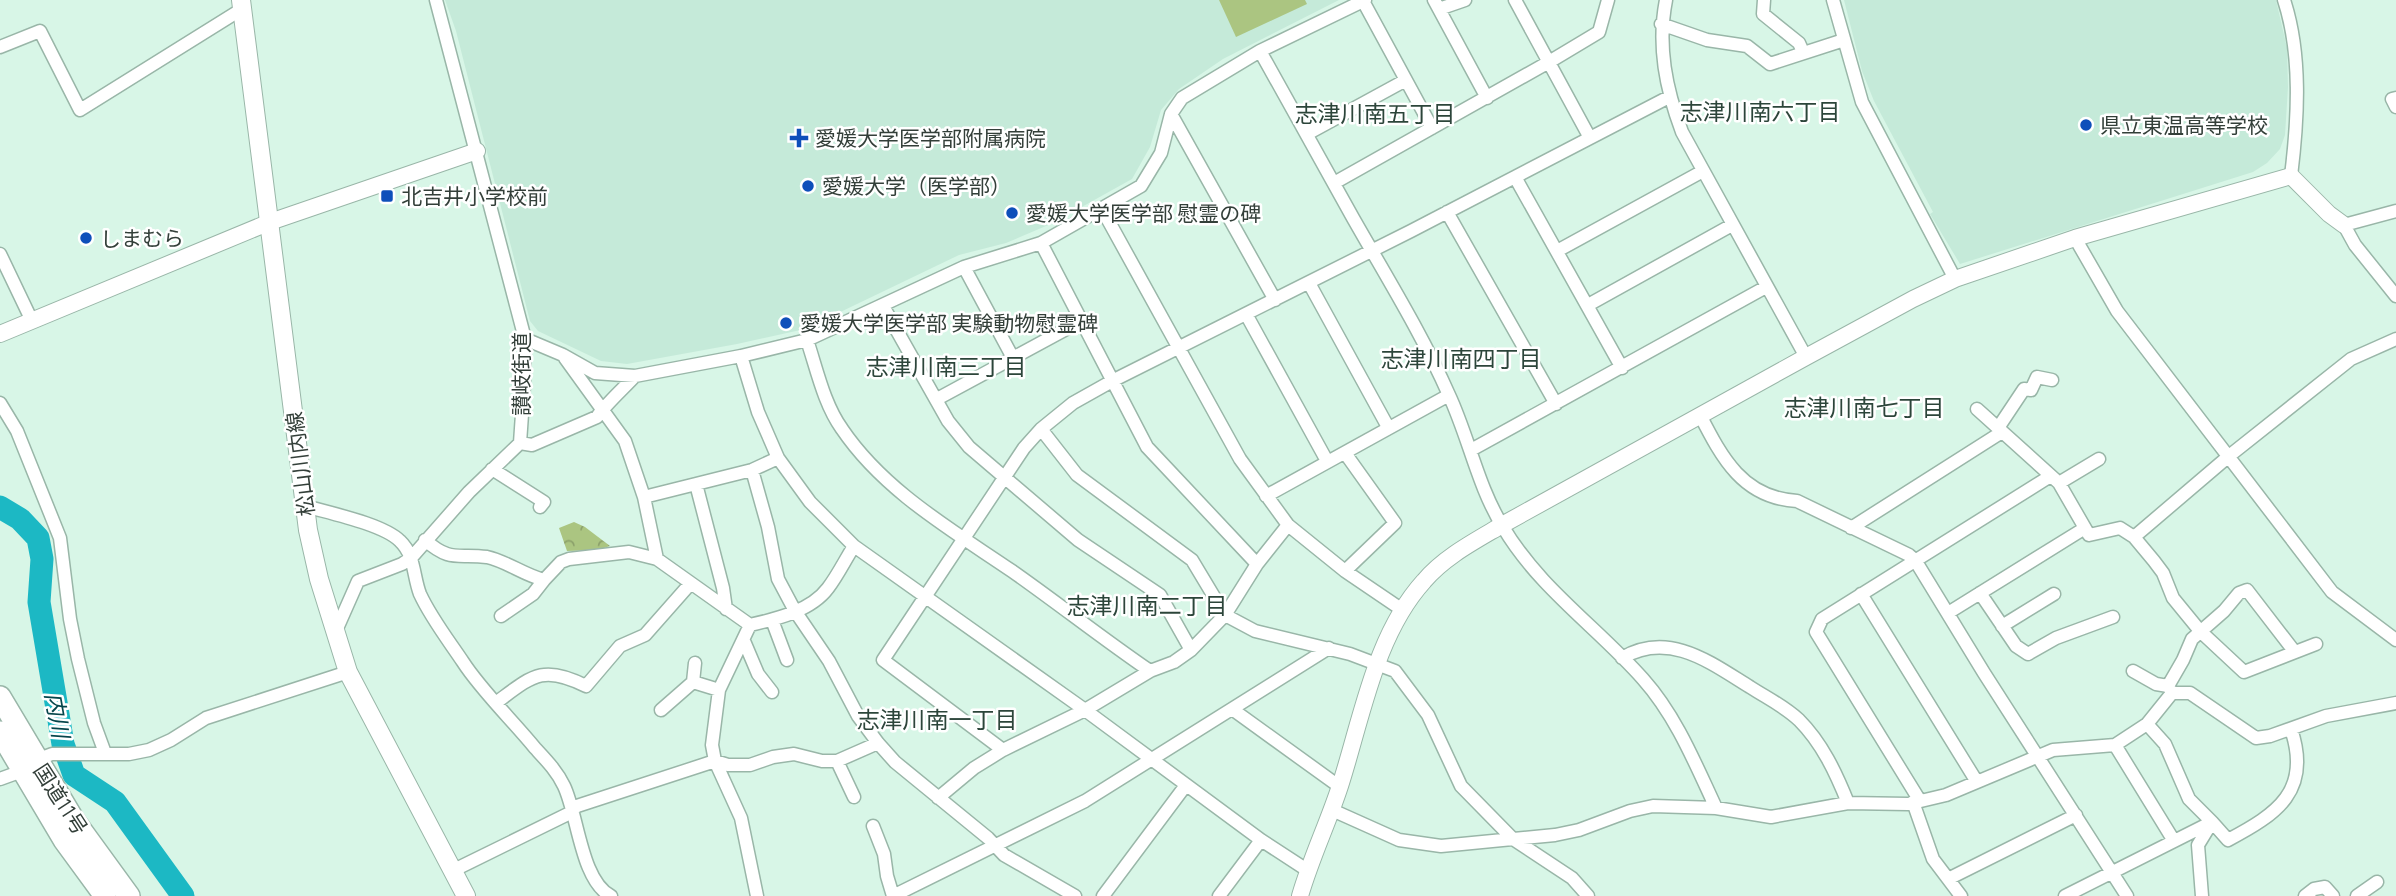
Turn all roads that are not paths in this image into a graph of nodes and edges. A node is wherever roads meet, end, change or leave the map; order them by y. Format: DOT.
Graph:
graph roads {
  1 [pos="436,0"];
  2 [pos="1465,0"];
  3 [pos="1515,0"];
  4 [pos="1608,0"];
  5 [pos="1666,0"];
  6 [pos="1765,0"];
  7 [pos="1833,0"];
  8 [pos="1364,1"];
  9 [pos="2287,1"];
  10 [pos="242,5"];
  11 [pos="1436,5"];
  12 [pos="1661,24"];
  13 [pos="1844,40"];
  14 [pos="0,47"];
  15 [pos="1260,51"];
  16 [pos="1803,52"];
  17 [pos="1549,62"];
  18 [pos="1406,80"];
  19 [pos="1669,97"];
  20 [pos="1487,98"];
  21 [pos="2396,98"];
  22 [pos="2396,107"];
  23 [pos="1171,114"];
  24 [pos="1432,128"];
  25 [pos="1307,134"];
  26 [pos="1590,138"];
  27 [pos="477,151"];
  28 [pos="1703,171"];
  29 [pos="2291,176"];
  30 [pos="1515,177"];
  31 [pos="1334,183"];
  32 [pos="1102,209"];
  33 [pos="2396,211"];
  34 [pos="1447,212"];
  35 [pos="270,222"];
  36 [pos="1732,225"];
  37 [pos="2344,225"];
  38 [pos="2075,238"];
  39 [pos="1041,243"];
  40 [pos="1372,251"];
  41 [pos="1557,251"];
  42 [pos="0,254"];
  43 [pos="964,267"];
  44 [pos="1955,279"];
  45 [pos="1308,283"];
  46 [pos="1766,287"];
  47 [pos="2396,296"];
  48 [pos="1275,300"];
  49 [pos="1588,305"];
  50 [pos="883,306"];
  51 [pos="1246,314"];
  52 [pos="1083,320"];
  53 [pos="32,321"];
  54 [pos="0,334"];
  55 [pos="525,339"];
  56 [pos="2396,339"];
  57 [pos="807,340"];
  58 [pos="1179,348"];
  59 [pos="563,355"];
  60 [pos="741,356"];
  61 [pos="1806,356"];
  62 [pos="1013,358"];
  63 [pos="1622,368"];
  64 [pos="635,376"];
  65 [pos="1114,380"];
  66 [pos="2052,380"];
  67 [pos="1449,395"];
  68 [pos="937,400"];
  69 [pos="0,402"];
  70 [pos="1556,404"];
  71 [pos="602,409"];
  72 [pos="1977,409"];
  73 [pos="1700,415"];
  74 [pos="1388,427"];
  75 [pos="1041,429"];
  76 [pos="2000,430"];
  77 [pos="520,443"];
  78 [pos="1471,450"];
  79 [pos="1345,453"];
  80 [pos="2229,456"];
  81 [pos="778,458"];
  82 [pos="2099,460"];
  83 [pos="1327,461"];
  84 [pos="492,469"];
  85 [pos="752,470"];
  86 [pos="1004,478"];
  87 [pos="2054,480"];
  88 [pos="696,484"];
  89 [pos="1266,496"];
  90 [pos="644,497"];
  91 [pos="305,506"];
  92 [pos="540,507"];
  93 [pos="1289,525"];
  94 [pos="1502,525"];
  95 [pos="1852,528"];
  96 [pos="2085,528"];
  97 [pos="2134,537"];
  98 [pos="962,538"];
  99 [pos="425,540"];
  100 [pos="854,546"];
  101 [pos="411,558"];
  102 [pos="657,559"];
  103 [pos="1915,560"];
  104 [pos="1257,565"];
  105 [pos="1345,570"];
  106 [pos="544,580"];
  107 [pos="690,584"];
  108 [pos="1980,593"];
  109 [pos="1861,594"];
  110 [pos="2054,594"];
  111 [pos="925,595"];
  112 [pos="726,609"];
  113 [pos="1401,609"];
  114 [pos="795,611"];
  115 [pos="1948,613"];
  116 [pos="1225,615"];
  117 [pos="501,616"];
  118 [pos="2113,617"];
  119 [pos="772,620"];
  120 [pos="750,625"];
  121 [pos="2002,626"];
  122 [pos="2200,631"];
  123 [pos="335,634"];
  124 [pos="2396,640"];
  125 [pos="744,641"];
  126 [pos="2316,645"];
  127 [pos="1329,648"];
  128 [pos="1191,650"];
  129 [pos="2294,651"];
  130 [pos="1622,658"];
  131 [pos="787,660"];
  132 [pos="695,663"];
  133 [pos="1378,664"];
  134 [pos="1150,671"];
  135 [pos="2133,671"];
  136 [pos="348,672"];
  137 [pos="693,682"];
  138 [pos="719,690"];
  139 [pos="2170,690"];
  140 [pos="772,692"];
  141 [pos="0,697"];
  142 [pos="497,702"];
  143 [pos="2396,703"];
  144 [pos="1232,709"];
  145 [pos="661,710"];
  146 [pos="1085,710"];
  147 [pos="2147,724"];
  148 [pos="2291,729"];
  149 [pos="0,732"];
  150 [pos="878,743"];
  151 [pos="2115,745"];
  152 [pos="1003,750"];
  153 [pos="105,753"];
  154 [pos="2039,757"];
  155 [pos="1153,760"];
  156 [pos="715,761"];
  157 [pos="837,761"];
  158 [pos="37,762"];
  159 [pos="0,779"];
  160 [pos="1977,782"];
  161 [pos="1186,785"];
  162 [pos="1340,787"];
  163 [pos="853,797"];
  164 [pos="938,798"];
  165 [pos="1917,802"];
  166 [pos="1848,803"];
  167 [pos="1716,808"];
  168 [pos="574,809"];
  169 [pos="1332,810"];
  170 [pos="2076,815"];
  171 [pos="2212,822"];
  172 [pos="873,826"];
  173 [pos="1513,839"];
  174 [pos="1261,840"];
  175 [pos="2174,841"];
  176 [pos="994,847"];
  177 [pos="1307,870"];
  178 [pos="452,871"];
  179 [pos="2112,872"];
  180 [pos="1950,878"];
  181 [pos="2377,882"];
  182 [pos="106,896"];
  183 [pos="129,896"];
  184 [pos="466,896"];
  185 [pos="611,896"];
  186 [pos="757,896"];
  187 [pos="893,896"];
  188 [pos="1075,896"];
  189 [pos="1103,896"];
  190 [pos="1219,896"];
  191 [pos="1300,896"];
  192 [pos="1588,896"];
  193 [pos="1961,896"];
  194 [pos="2065,896"];
  195 [pos="2127,896"];
  196 [pos="2202,896"];
  197 [pos="2305,896"];
  198 [pos="2333,896"];
  199 [pos="2357,896"];
  1 -- 27 [label="street, 讃岐街道"];
  2 -- 11 [label="street"];
  3 -- 17 [label="street"];
  4 -- 17 [label="street"];
  5 -- 12 [label="street"];
  6 -- 16 [label="street"];
  7 -- 13 [label="street"];
  8 -- 15 [label="street"];
  8 -- 18 [label="street"];
  9 -- 29 [label="street"];
  10 -- 14 [label="street"];
  10 -- 35 [label="main road, 松山川内線"];
  11 -- 20 [label="street"];
  12 -- 16 [label="street"];
  12 -- 19 [label="street"];
  13 -- 16 [label="street"];
  13 -- 44 [label="street"];
  15 -- 23 [label="street"];
  15 -- 25 [label="street"];
  17 -- 20 [label="street"];
  17 -- 26 [label="street"];
  18 -- 24 [label="street"];
  18 -- 25 [label="street"];
  19 -- 26 [label="street"];
  19 -- 28 [label="street"];
  20 -- 24 [label="street"];
  21 -- 22 [label="street"];
  23 -- 32 [label="street"];
  23 -- 48 [label="street"];
  24 -- 31 [label="street"];
  25 -- 31 [label="street"];
  26 -- 30 [label="street"];
  27 -- 35 [label="street"];
  27 -- 55 [label="street, 讃岐街道"];
  28 -- 36 [label="street"];
  28 -- 41 [label="street"];
  29 -- 37 [label="street"];
  29 -- 38 [label="street"];
  30 -- 34 [label="street"];
  30 -- 41 [label="street"];
  31 -- 40 [label="street"];
  32 -- 39 [label="street"];
  32 -- 58 [label="street"];
  33 -- 37 [label="street"];
  34 -- 40 [label="street"];
  34 -- 70 [label="street"];
  35 -- 53 [label="street"];
  35 -- 91 [label="main road, 松山川内線"];
  36 -- 46 [label="street"];
  36 -- 49 [label="street"];
  37 -- 47 [label="street"];
  38 -- 44 [label="street"];
  38 -- 80 [label="street"];
  39 -- 43 [label="street"];
  39 -- 52 [label="street"];
  40 -- 45 [label="street"];
  40 -- 67 [label="street"];
  41 -- 49 [label="street"];
  42 -- 53 [label="street"];
  43 -- 50 [label="street"];
  43 -- 62 [label="street"];
  44 -- 61 [label="street"];
  45 -- 48 [label="street"];
  45 -- 74 [label="street"];
  46 -- 61 [label="street"];
  46 -- 63 [label="street"];
  48 -- 51 [label="street"];
  49 -- 63 [label="street"];
  50 -- 57 [label="street"];
  50 -- 68 [label="street"];
  51 -- 58 [label="street"];
  51 -- 83 [label="street"];
  52 -- 62 [label="street"];
  52 -- 65 [label="street"];
  53 -- 54 [label="street"];
  55 -- 59 [label="street"];
  55 -- 77 [label="street, 讃岐街道"];
  56 -- 80 [label="street"];
  57 -- 60 [label="street"];
  57 -- 98 [label="street"];
  58 -- 65 [label="street"];
  58 -- 89 [label="street"];
  59 -- 64 [label="street"];
  59 -- 71 [label="street"];
  60 -- 64 [label="street"];
  60 -- 81 [label="street"];
  61 -- 73 [label="street"];
  62 -- 68 [label="street"];
  63 -- 70 [label="street"];
  64 -- 71 [label="street"];
  65 -- 75 [label="street"];
  65 -- 104 [label="street"];
  66 -- 76 [label="street"];
  67 -- 74 [label="street"];
  67 -- 78 [label="street"];
  68 -- 86 [label="street"];
  69 -- 153 [label="street"];
  70 -- 78 [label="street"];
  71 -- 77 [label="street"];
  71 -- 90 [label="street"];
  72 -- 76 [label="street"];
  73 -- 94 [label="street"];
  73 -- 95 [label="street"];
  74 -- 79 [label="street"];
  75 -- 86 [label="street"];
  75 -- 116 [label="street"];
  76 -- 87 [label="street"];
  76 -- 95 [label="street"];
  77 -- 84 [label="street, 讃岐街道"];
  78 -- 94 [label="street"];
  79 -- 83 [label="street"];
  79 -- 105 [label="street"];
  80 -- 97 [label="street"];
  80 -- 124 [label="street"];
  81 -- 85 [label="street"];
  81 -- 100 [label="street"];
  82 -- 87 [label="street"];
  83 -- 89 [label="street"];
  84 -- 92 [label="street"];
  84 -- 99 [label="street, 讃岐街道"];
  85 -- 88 [label="street"];
  85 -- 114 [label="street"];
  86 -- 98 [label="street"];
  86 -- 128 [label="street"];
  87 -- 96 [label="street"];
  87 -- 103 [label="street"];
  88 -- 90 [label="street"];
  88 -- 112 [label="street"];
  89 -- 93 [label="street"];
  90 -- 102 [label="street"];
  91 -- 101 [label="street"];
  91 -- 123 [label="main road, 松山川内線"];
  93 -- 104 [label="street"];
  93 -- 105 [label="street"];
  94 -- 113 [label="street"];
  94 -- 130 [label="street"];
  95 -- 103 [label="street"];
  96 -- 97 [label="street"];
  96 -- 108 [label="street"];
  97 -- 122 [label="street"];
  98 -- 111 [label="street"];
  98 -- 134 [label="street"];
  99 -- 101 [label="street, 讃岐街道"];
  99 -- 106 [label="street"];
  100 -- 111 [label="street"];
  100 -- 114 [label="street"];
  101 -- 123 [label="street, 讃岐街道"];
  101 -- 142 [label="street"];
  102 -- 106 [label="street"];
  102 -- 107 [label="street"];
  103 -- 109 [label="street"];
  103 -- 115 [label="street"];
  104 -- 116 [label="street"];
  105 -- 113 [label="street"];
  106 -- 117 [label="street"];
  107 -- 112 [label="street"];
  107 -- 142 [label="street"];
  108 -- 115 [label="street"];
  108 -- 121 [label="street"];
  109 -- 160 [label="street"];
  109 -- 165 [label="street"];
  110 -- 121 [label="street"];
  111 -- 146 [label="street"];
  111 -- 152 [label="street"];
  112 -- 120 [label="street"];
  113 -- 133 [label="street"];
  114 -- 119 [label="street"];
  114 -- 150 [label="street"];
  115 -- 154 [label="street"];
  116 -- 127 [label="street"];
  116 -- 128 [label="street"];
  118 -- 121 [label="street"];
  119 -- 120 [label="street"];
  119 -- 131 [label="street"];
  120 -- 125 [label="street"];
  122 -- 129 [label="street"];
  122 -- 129 [label="street"];
  122 -- 139 [label="street"];
  123 -- 136 [label="main road, 松山川内線"];
  125 -- 138 [label="street"];
  125 -- 140 [label="street"];
  126 -- 129 [label="street"];
  127 -- 133 [label="street"];
  127 -- 144 [label="street"];
  128 -- 134 [label="street"];
  130 -- 166 [label="street"];
  130 -- 167 [label="street"];
  132 -- 137 [label="street"];
  133 -- 162 [label="street"];
  133 -- 173 [label="street"];
  134 -- 146 [label="street"];
  135 -- 139 [label="street"];
  136 -- 153 [label="street"];
  136 -- 178 [label="main road, 松山川内線"];
  137 -- 138 [label="street"];
  137 -- 145 [label="street"];
  138 -- 156 [label="street"];
  139 -- 147 [label="street"];
  139 -- 148 [label="street"];
  141 -- 158 [label="highway, 国道11号"];
  142 -- 168 [label="street"];
  143 -- 148 [label="street"];
  144 -- 155 [label="street"];
  144 -- 162 [label="street"];
  146 -- 152 [label="street"];
  146 -- 155 [label="street"];
  147 -- 151 [label="street"];
  147 -- 171 [label="street"];
  148 -- 171 [label="street"];
  149 -- 158 [label="highway, 国道11号"];
  150 -- 157 [label="street"];
  150 -- 164 [label="street"];
  151 -- 154 [label="street"];
  151 -- 175 [label="street"];
  152 -- 164 [label="street"];
  153 -- 158 [label="street"];
  154 -- 160 [label="street"];
  154 -- 170 [label="street"];
  155 -- 161 [label="street"];
  155 -- 176 [label="street"];
  156 -- 157 [label="street"];
  156 -- 168 [label="street"];
  156 -- 186 [label="street"];
  157 -- 163 [label="street"];
  158 -- 159 [label="street"];
  158 -- 182 [label="highway, 国道11号"];
  158 -- 183 [label="highway, 国道11号"];
  160 -- 165 [label="street"];
  161 -- 174 [label="street"];
  161 -- 189 [label="street"];
  162 -- 169 [label="street"];
  164 -- 176 [label="street"];
  165 -- 166 [label="street"];
  165 -- 180 [label="street"];
  166 -- 167 [label="street"];
  167 -- 173 [label="street"];
  168 -- 178 [label="street"];
  168 -- 185 [label="street"];
  169 -- 173 [label="street"];
  169 -- 177 [label="street"];
  170 -- 179 [label="street"];
  170 -- 180 [label="street"];
  171 -- 175 [label="street"];
  171 -- 196 [label="street"];
  172 -- 187 [label="street"];
  173 -- 192 [label="street"];
  174 -- 177 [label="street"];
  174 -- 190 [label="street"];
  175 -- 179 [label="street"];
  176 -- 187 [label="street"];
  176 -- 188 [label="street"];
  177 -- 191 [label="street"];
  178 -- 184 [label="main road, 松山川内線"];
  179 -- 194 [label="street"];
  179 -- 195 [label="street"];
  180 -- 193 [label="street"];
  181 -- 199 [label="street"];
  197 -- 198 [label="street"];
}
